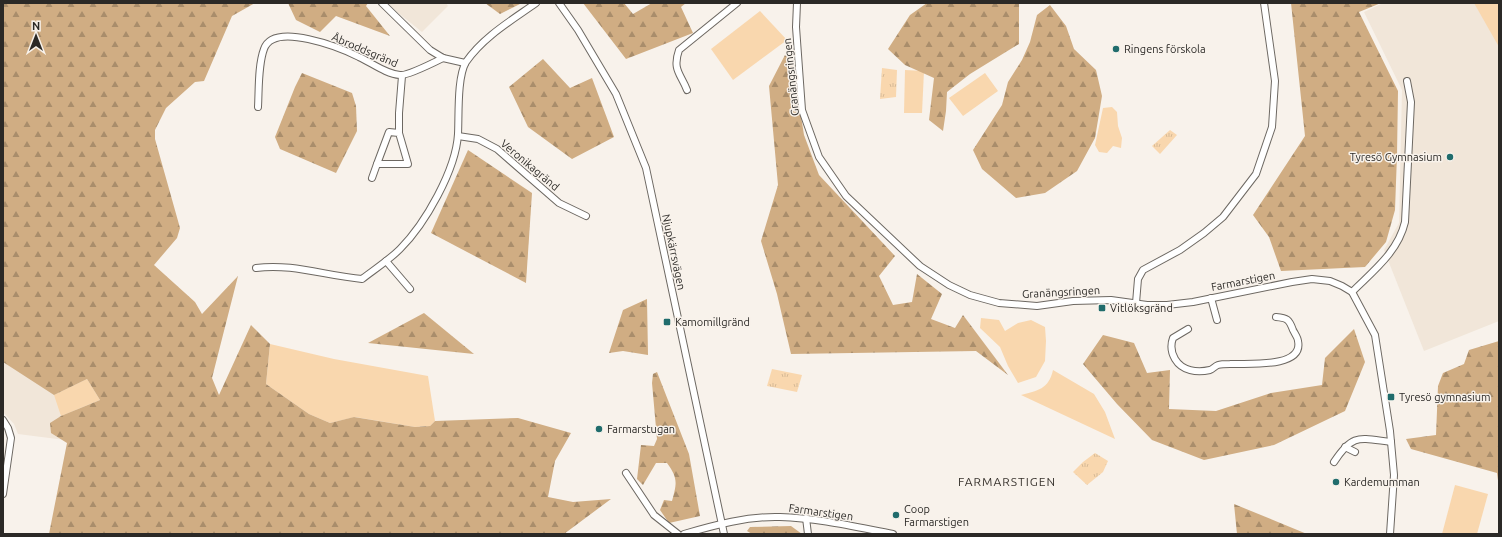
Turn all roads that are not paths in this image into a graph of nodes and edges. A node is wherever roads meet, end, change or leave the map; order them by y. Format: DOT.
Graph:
graph roads {
  1 [pos="382,3"];
  2 [pos="536,3"];
  3 [pos="559,3"];
  4 [pos="737,3"];
  5 [pos="797,3"];
  6 [pos="1264,3"];
  7 [pos="442,58"];
  8 [pos="465,63"];
  9 [pos="402,76"];
  10 [pos="1407,81"];
  11 [pos="688,90"];
  12 [pos="258,106"];
  13 [pos="399,133"];
  14 [pos="458,136"];
  15 [pos="377,164"];
  16 [pos="372,178"];
  17 [pos="586,216"];
  18 [pos="386,261"];
  19 [pos="256,268"];
  20 [pos="410,290"];
  21 [pos="1352,292"];
  22 [pos="1211,298"];
  23 [pos="1136,303"];
  24 [pos="1276,317"];
  25 [pos="1217,320"];
  26 [pos="1188,329"];
  27 [pos="3,420"];
  28 [pos="1391,442"];
  29 [pos="1345,447"];
  30 [pos="1355,452"];
  31 [pos="1334,462"];
  32 [pos="626,473"];
  33 [pos="3,494"];
  34 [pos="806,518"];
  35 [pos="722,524"];
  36 [pos="678,534"];
  37 [pos="684,534"];
  38 [pos="724,534"];
  39 [pos="808,534"];
  40 [pos="893,534"];
  41 [pos="1390,534"];
  1 -- 7 [label="street"];
  2 -- 8 [label="street"];
  3 -- 35 [label="street, Njupkärrsvägen"];
  4 -- 11 [label="street"];
  5 -- 23 [label="street, Granängsringen"];
  6 -- 23 [label="street"];
  7 -- 8 [label="street"];
  7 -- 9 [label="street, Åbroddsgränd"];
  8 -- 14 [label="street"];
  9 -- 12 [label="street, Åbroddsgränd"];
  9 -- 13 [label="street, Åbroddsgränd"];
  10 -- 21 [label="street"];
  13 -- 15 [label="street"];
  13 -- 15 [label="street, Åbroddsgränd"];
  14 -- 17 [label="street, Veronikagränd"];
  14 -- 18 [label="street"];
  15 -- 16 [label="street"];
  18 -- 19 [label="street"];
  18 -- 20 [label="street"];
  21 -- 22 [label="street, Farmarstigen"];
  21 -- 28 [label="street"];
  22 -- 23 [label="street, Farmarstigen"];
  22 -- 25 [label="street"];
  24 -- 26 [label="street"];
  27 -- 33 [label="street"];
  28 -- 29 [label="street"];
  28 -- 41 [label="street"];
  29 -- 30 [label="street"];
  29 -- 31 [label="street"];
  32 -- 36 [label="street"];
  34 -- 35 [label="street, Farmarstigen"];
  34 -- 39 [label="street"];
  34 -- 40 [label="street, Farmarstigen"];
  35 -- 37 [label="street"];
  35 -- 38 [label="street, Njupkärrsvägen"];
}
